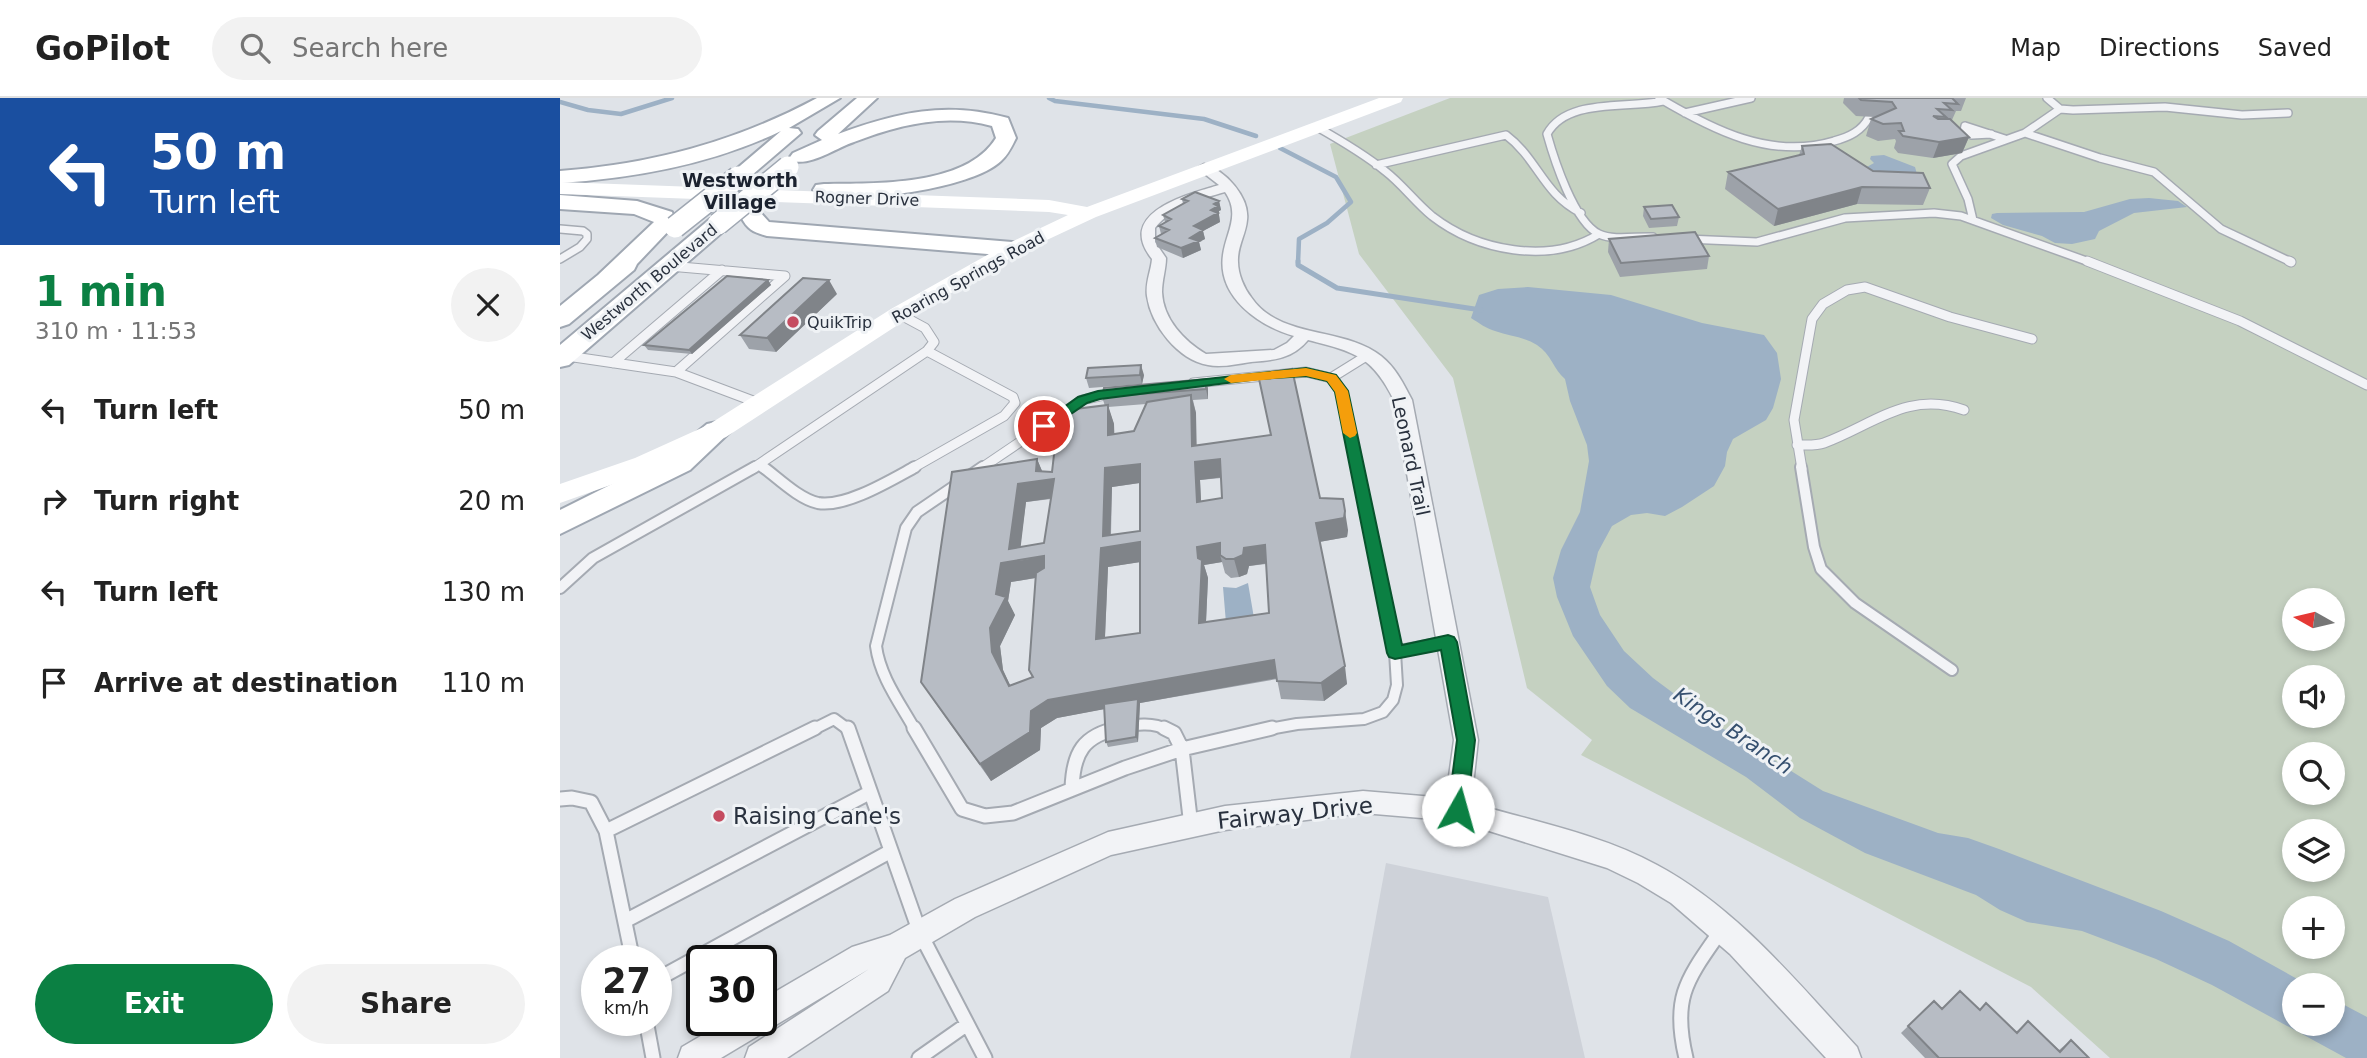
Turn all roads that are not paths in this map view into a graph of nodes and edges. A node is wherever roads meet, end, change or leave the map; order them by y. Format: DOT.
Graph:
graph roads {
  1 [pos="832,98"];
  2 [pos="868,98"];
  3 [pos="977,98"];
  4 [pos="1395,98"];
  5 [pos="1751,98"];
  6 [pos="2047,98"];
  7 [pos="1661,99"];
  8 [pos="2060,109"];
  9 [pos="1685,113"];
  10 [pos="2288,113"];
  11 [pos="1868,117"];
  12 [pos="1317,127"];
  13 [pos="2025,133"];
  14 [pos="1991,134"];
  15 [pos="2005,139"];
  16 [pos="794,162"];
  17 [pos="1376,165"];
  18 [pos="1204,168"];
  19 [pos="560,180"];
  20 [pos="1228,187"];
  21 [pos="560,188"];
  22 [pos="824,190"];
  23 [pos="881,199"];
  24 [pos="560,202"];
  25 [pos="1089,213"];
  26 [pos="1581,213"];
  27 [pos="1973,220"];
  28 [pos="560,229"];
  29 [pos="1600,234"];
  30 [pos="1665,237"];
  31 [pos="1678,238"];
  32 [pos="1012,249"];
  33 [pos="560,258"];
  34 [pos="2291,262"];
  35 [pos="669,266"];
  36 [pos="722,270"];
  37 [pos="608,279"];
  38 [pos="899,314"];
  39 [pos="560,319"];
  40 [pos="1305,332"];
  41 [pos="2032,339"];
  42 [pos="927,351"];
  43 [pos="1368,355"];
  44 [pos="561,356"];
  45 [pos="613,363"];
  46 [pos="676,372"];
  47 [pos="1331,378"];
  48 [pos="1181,385"];
  49 [pos="2367,385"];
  50 [pos="1126,391"];
  51 [pos="761,404"];
  52 [pos="1964,410"];
  53 [pos="717,431"];
  54 [pos="1797,444"];
  55 [pos="759,465"];
  56 [pos="560,494"];
  57 [pos="560,523"];
  58 [pos="560,588"];
  59 [pos="1448,642"];
  60 [pos="1395,653"];
  61 [pos="1952,670"];
  62 [pos="1182,749"];
  63 [pos="1072,789"];
  64 [pos="869,793"];
  65 [pos="560,799"];
  66 [pos="1458,810"];
  67 [pos="1191,826"];
  68 [pos="606,831"];
  69 [pos="891,851"];
  70 [pos="625,921"];
  71 [pos="1724,926"];
  72 [pos="920,933"];
  73 [pos="630,945"];
  74 [pos="895,948"];
  75 [pos="672,972"];
  76 [pos="777,1007"];
  77 [pos="966,1025"];
  78 [pos="649,1036"];
  79 [pos="729,1036"];
  80 [pos="653,1058"];
  81 [pos="693,1058"];
  82 [pos="760,1058"];
  83 [pos="919,1058"];
  84 [pos="985,1058"];
  85 [pos="1685,1058"];
  86 [pos="1846,1058"];
  1 -- 19 [label="main road"];
  1 -- 37 [label="main road, Westworth Boulevard, bridge"];
  2 -- 16 [label="main road, Westworth Boulevard"];
  3 -- 23 [label="main road"];
  4 -- 12 [label="street, Roaring Springs Road"];
  5 -- 9 [label="lane"];
  6 -- 8 [label="lane"];
  7 -- 9 [label="lane"];
  7 -- 26 [label="lane"];
  8 -- 10 [label="lane"];
  8 -- 13 [label="lane"];
  9 -- 11 [label="lane"];
  12 -- 17 [label="lane"];
  12 -- 18 [label="street, Roaring Springs Road"];
  13 -- 15 [label="lane"];
  13 -- 34 [label="lane"];
  14 -- 15 [label="lane"];
  15 -- 27 [label="lane"];
  16 -- 22 [label="main road"];
  16 -- 32 [label="main road, bridge"];
  16 -- 35 [label="main road, Westworth Boulevard, bridge"];
  17 -- 26 [label="lane"];
  17 -- 29 [label="lane"];
  18 -- 20 [label="street"];
  18 -- 25 [label="street, Roaring Springs Road"];
  19 -- 22 [label="street, Rogner Drive"];
  20 -- 40 [label="street, Leonard Trail"];
  20 -- 40 [label="street"];
  21 -- 23 [label="street, Rogner Drive"];
  23 -- 25 [label="street, Rogner Drive"];
  24 -- 37 [label="main road"];
  25 -- 32 [label="street, Roaring Springs Road"];
  26 -- 29 [label="lane"];
  27 -- 31 [label="lane"];
  27 -- 49 [label="lane"];
  28 -- 33 [label="lane"];
  29 -- 30 [label="lane"];
  32 -- 38 [label="street, Roaring Springs Road"];
  35 -- 36 [label="lane"];
  35 -- 44 [label="main road, Westworth Boulevard"];
  36 -- 45 [label="lane"];
  36 -- 46 [label="lane"];
  37 -- 39 [label="main road, Westworth Boulevard"];
  38 -- 42 [label="lane"];
  38 -- 51 [label="street, Roaring Springs Road"];
  40 -- 43 [label="street, Leonard Trail"];
  41 -- 54 [label="lane"];
  42 -- 55 [label="lane"];
  42 -- 55 [label="lane"];
  43 -- 47 [label="lane"];
  43 -- 59 [label="street, Leonard Trail"];
  44 -- 45 [label="lane"];
  45 -- 46 [label="lane"];
  46 -- 51 [label="lane"];
  47 -- 48 [label="lane"];
  47 -- 60 [label="lane"];
  50 -- 63 [label="lane"];
  51 -- 53 [label="street, Roaring Springs Road"];
  52 -- 54 [label="lane"];
  53 -- 56 [label="street, Roaring Springs Road"];
  53 -- 57 [label="main road"];
  54 -- 61 [label="lane"];
  55 -- 58 [label="lane"];
  59 -- 60 [label="lane"];
  59 -- 66 [label="street, Leonard Trail"];
  60 -- 62 [label="lane"];
  62 -- 63 [label="lane"];
  62 -- 63 [label="lane"];
  62 -- 67 [label="lane"];
  64 -- 68 [label="lane"];
  64 -- 69 [label="lane"];
  64 -- 70 [label="lane"];
  65 -- 68 [label="lane"];
  66 -- 67 [label="street, Fairway Drive"];
  66 -- 71 [label="street, Fairway Drive"];
  67 -- 72 [label="street, Fairway Drive"];
  68 -- 70 [label="lane"];
  69 -- 72 [label="lane"];
  69 -- 75 [label="lane"];
  70 -- 73 [label="lane"];
  71 -- 85 [label="lane"];
  71 -- 86 [label="street, Fairway Drive"];
  72 -- 74 [label="street, Fairway Drive"];
  72 -- 77 [label="lane"];
  74 -- 76 [label="street, Fairway Drive"];
  74 -- 82 [label="street"];
  77 -- 83 [label="lane"];
  77 -- 84 [label="lane"];
  78 -- 80 [label="lane"];
  79 -- 81 [label="street"];
}
